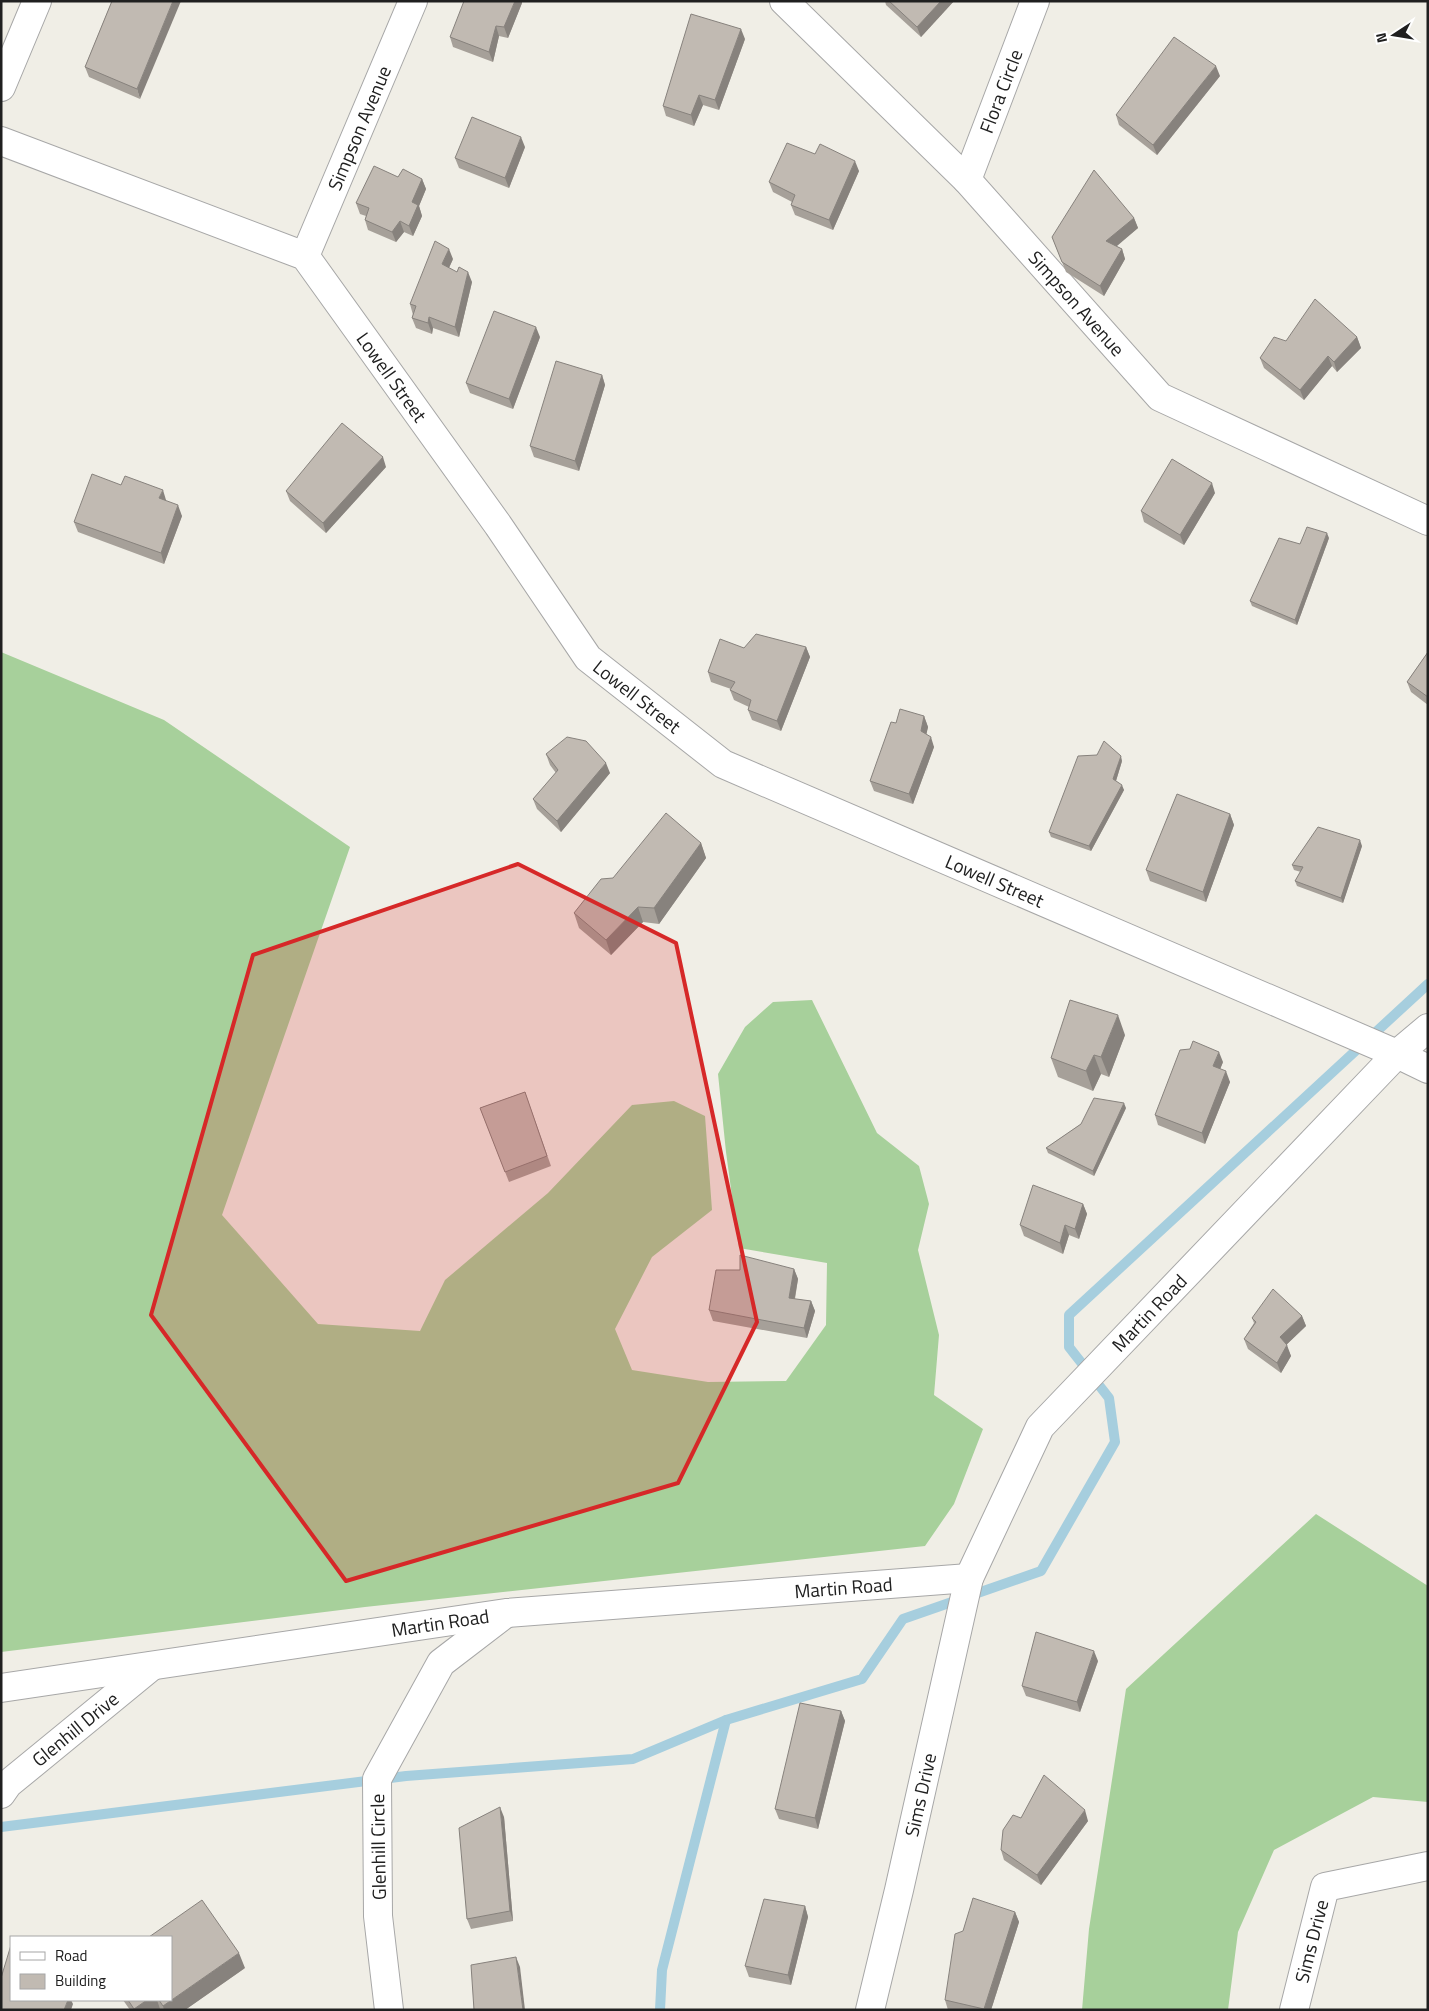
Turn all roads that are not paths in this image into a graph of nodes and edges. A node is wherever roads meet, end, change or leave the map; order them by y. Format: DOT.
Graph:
graph roads {
  1 [pos="37,1"];
  2 [pos="413,1"];
  3 [pos="784,1"];
  4 [pos="1035,1"];
  5 [pos="1,87"];
  6 [pos="1,141"];
  7 [pos="967,180"];
  8 [pos="305,256"];
  9 [pos="1428,521"];
  10 [pos="1428,1028"];
  11 [pos="1397,1054"];
  12 [pos="1428,1069"];
  13 [pos="968,1578"];
  14 [pos="506,1613"];
  15 [pos="152,1666"];
  16 [pos="1,1688"];
  17 [pos="1,1794"];
  18 [pos="1428,1866"];
  19 [pos="389,2010"];
  20 [pos="870,2010"];
  21 [pos="1294,2010"];
  1 -- 5 [label="street"];
  2 -- 8 [label="street, Simpson Avenue"];
  3 -- 7 [label="street, Simpson Avenue"];
  4 -- 7 [label="street, Flora Circle"];
  6 -- 8 [label="street"];
  7 -- 9 [label="street, Simpson Avenue"];
  8 -- 11 [label="street, Lowell Street"];
  10 -- 11 [label="street, Martin Road"];
  11 -- 12 [label="street, Lowell Street"];
  11 -- 13 [label="street, Martin Road"];
  13 -- 14 [label="street, Martin Road"];
  13 -- 20 [label="street, Sims Drive"];
  14 -- 15 [label="street, Martin Road"];
  14 -- 19 [label="street, Glenhill Circle"];
  15 -- 16 [label="street, Martin Road"];
  15 -- 17 [label="street, Glenhill Drive"];
  18 -- 21 [label="street, Sims Drive"];
}
